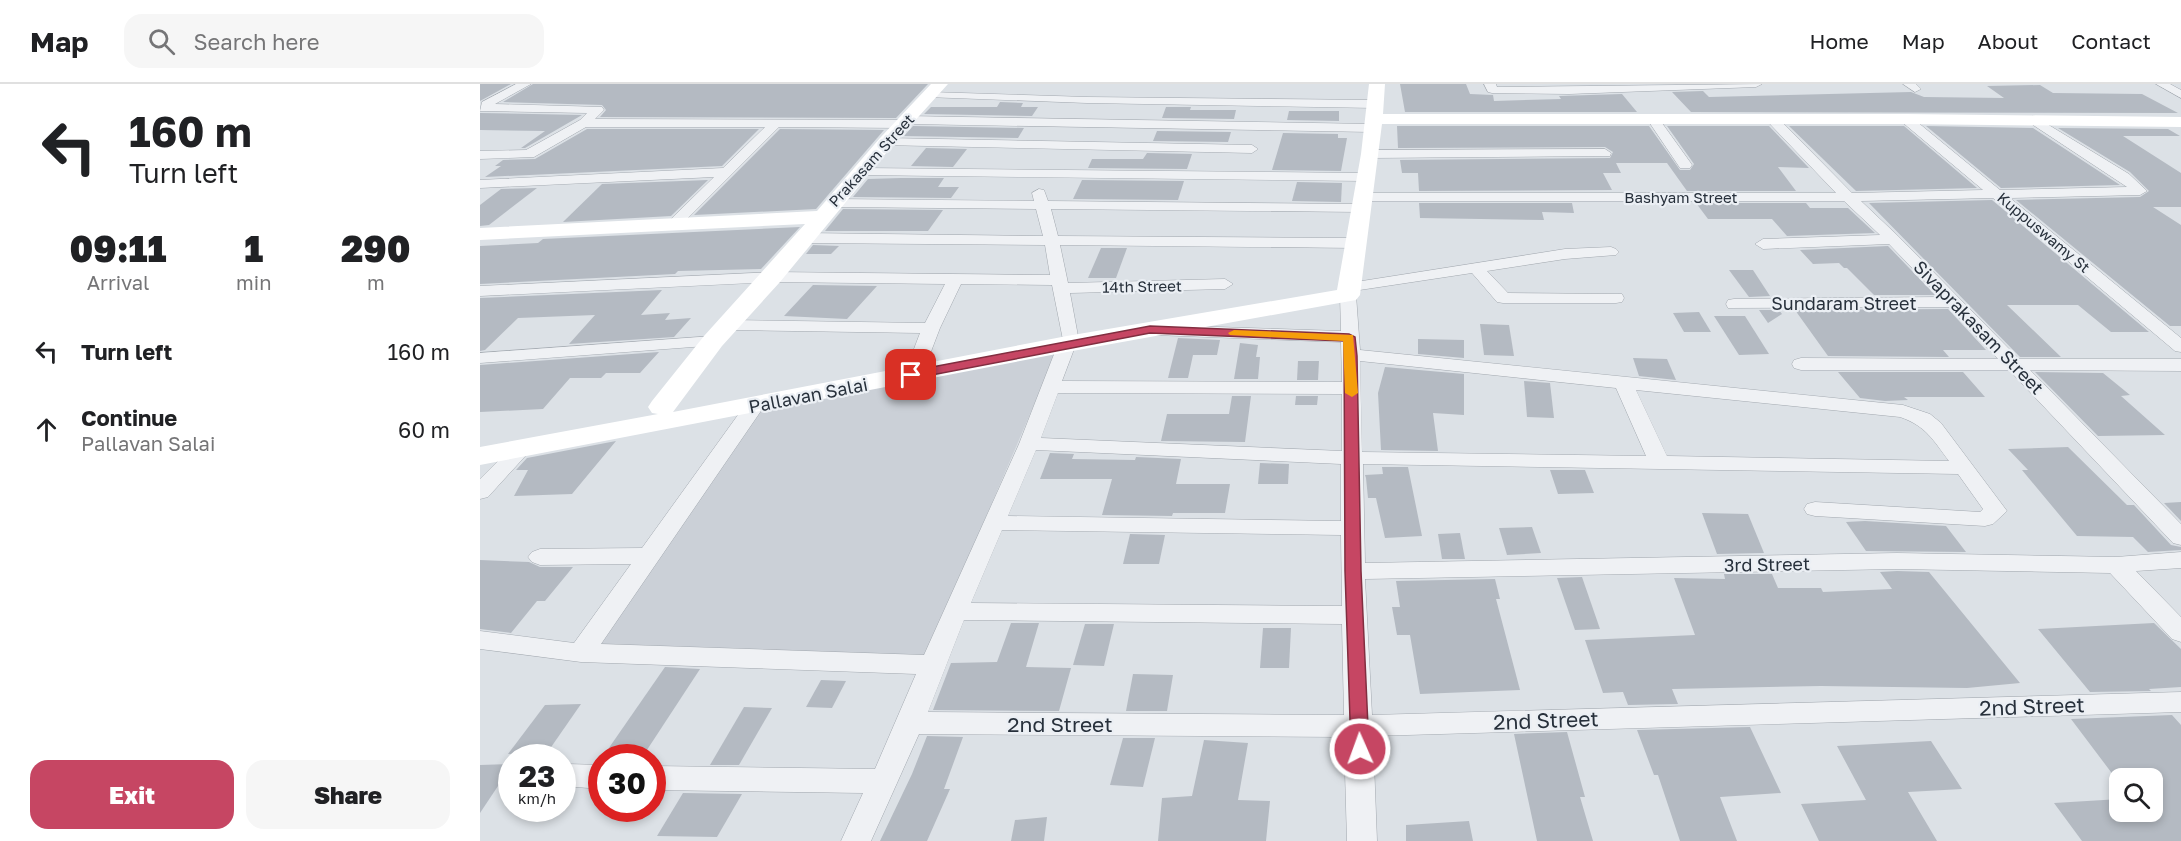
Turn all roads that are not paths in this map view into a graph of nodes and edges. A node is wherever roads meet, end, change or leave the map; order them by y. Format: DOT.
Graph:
graph roads {
  1 [pos="525,84"];
  2 [pos="1095,84"];
  3 [pos="1377,84"];
  4 [pos="1490,84"];
  5 [pos="1756,84"];
  6 [pos="2162,84"];
  7 [pos="935,89"];
  8 [pos="2181,95"];
  9 [pos="1087,100"];
  10 [pos="480,106"];
  11 [pos="1374,117"];
  12 [pos="1653,118"];
  13 [pos="1906,119"];
  14 [pos="1773,120"];
  15 [pos="2034,120"];
  16 [pos="777,122"];
  17 [pos="905,122"];
  18 [pos="2181,122"];
  19 [pos="584,123"];
  20 [pos="1072,124"];
  21 [pos="886,142"];
  22 [pos="1059,144"];
  23 [pos="1252,149"];
  24 [pos="1605,153"];
  25 [pos="1370,154"];
  26 [pos="480,155"];
  27 [pos="1685,165"];
  28 [pos="728,172"];
  29 [pos="862,172"];
  30 [pos="1045,172"];
  31 [pos="1365,177"];
  32 [pos="480,184"];
  33 [pos="2000,195"];
  34 [pos="1848,197"];
  35 [pos="1362,202"];
  36 [pos="1042,204"];
  37 [pos="827,210"];
  38 [pos="675,223"];
  39 [pos="480,234"];
  40 [pos="804,238"];
  41 [pos="1893,239"];
  42 [pos="1052,241"];
  43 [pos="1357,243"];
  44 [pos="1763,244"];
  45 [pos="1611,252"];
  46 [pos="1476,268"];
  47 [pos="772,277"];
  48 [pos="955,279"];
  49 [pos="1059,284"];
  50 [pos="1226,284"];
  51 [pos="480,291"];
  52 [pos="1349,291"];
  53 [pos="1616,298"];
  54 [pos="1954,302"];
  55 [pos="1734,304"];
  56 [pos="931,328"];
  57 [pos="1150,330"];
  58 [pos="720,333"];
  59 [pos="1068,340"];
  60 [pos="1350,346"];
  61 [pos="2181,347"];
  62 [pos="480,358"];
  63 [pos="918,362"];
  64 [pos="1801,364"];
  65 [pos="2015,365"];
  66 [pos="2181,365"];
  67 [pos="1623,383"];
  68 [pos="1050,387"];
  69 [pos="1352,388"];
  70 [pos="754,405"];
  71 [pos="662,407"];
  72 [pos="480,439"];
  73 [pos="1029,444"];
  74 [pos="522,448"];
  75 [pos="480,456"];
  76 [pos="1353,458"];
  77 [pos="1659,462"];
  78 [pos="1964,468"];
  79 [pos="480,492"];
  80 [pos="1815,509"];
  81 [pos="993,523"];
  82 [pos="1354,528"];
  83 [pos="2181,538"];
  84 [pos="649,556"];
  85 [pos="540,557"];
  86 [pos="2181,560"];
  87 [pos="2116,565"];
  88 [pos="1353,571"];
  89 [pos="955,611"];
  90 [pos="1355,615"];
  91 [pos="2181,633"];
  92 [pos="482,642"];
  93 [pos="581,653"];
  94 [pos="933,666"];
  95 [pos="2181,702"];
  96 [pos="910,723"];
  97 [pos="1359,726"];
  98 [pos="666,778"];
  99 [pos="884,782"];
  100 [pos="856,841"];
  101 [pos="1362,841"];
  1 -- 10 [label="street"];
  2 -- 9 [label="street"];
  3 -- 11 [label="street"];
  4 -- 5 [label="street"];
  6 -- 8 [label="street"];
  7 -- 9 [label="street"];
  7 -- 17 [label="street, Prakasam Street"];
  9 -- 11 [label="street"];
  9 -- 20 [label="street"];
  10 -- 19 [label="street"];
  11 -- 12 [label="street"];
  11 -- 20 [label="street"];
  11 -- 25 [label="street"];
  12 -- 14 [label="street"];
  12 -- 27 [label="street"];
  13 -- 14 [label="street"];
  13 -- 15 [label="street"];
  13 -- 33 [label="street, Kuppuswamy St"];
  14 -- 34 [label="street, Sivaprakasam Street"];
  15 -- 18 [label="street"];
  15 -- 33 [label="street, Bashyam Street"];
  16 -- 17 [label="street"];
  16 -- 19 [label="street"];
  16 -- 28 [label="street"];
  17 -- 20 [label="street"];
  17 -- 21 [label="street, Prakasam Street"];
  19 -- 26 [label="street"];
  20 -- 22 [label="street"];
  21 -- 22 [label="street"];
  21 -- 29 [label="street, Prakasam Street"];
  22 -- 23 [label="street"];
  22 -- 30 [label="street"];
  24 -- 25 [label="street"];
  25 -- 31 [label="street"];
  28 -- 32 [label="street"];
  28 -- 38 [label="street"];
  29 -- 30 [label="street"];
  29 -- 37 [label="street, Prakasam Street"];
  30 -- 31 [label="street"];
  30 -- 36 [label="street"];
  31 -- 35 [label="street"];
  33 -- 34 [label="street, Bashyam Street"];
  33 -- 61 [label="street, Kuppuswamy St"];
  34 -- 35 [label="street, Bashyam Street"];
  34 -- 41 [label="street, Sivaprakasam Street"];
  35 -- 36 [label="street, Bashyam Street"];
  35 -- 43 [label="street"];
  36 -- 37 [label="street, Bashyam Street"];
  36 -- 42 [label="street"];
  37 -- 38 [label="street"];
  37 -- 40 [label="street, Prakasam Street"];
  38 -- 39 [label="street"];
  40 -- 42 [label="street"];
  40 -- 47 [label="street, Prakasam Street"];
  41 -- 44 [label="street"];
  41 -- 54 [label="street, Sivaprakasam Street"];
  42 -- 43 [label="street"];
  42 -- 49 [label="street"];
  43 -- 52 [label="street"];
  45 -- 46 [label="street"];
  46 -- 52 [label="street"];
  46 -- 53 [label="street"];
  47 -- 48 [label="street, 14th Street"];
  47 -- 51 [label="street, 14th Street"];
  47 -- 58 [label="street, Prakasam Street"];
  48 -- 49 [label="street, 14th Street"];
  48 -- 56 [label="street"];
  49 -- 50 [label="street, 14th Street"];
  49 -- 59 [label="street"];
  52 -- 57 [label="street, Pallavan Salai"];
  52 -- 59 [label="street"];
  52 -- 60 [label="street"];
  54 -- 55 [label="street, Sundaram Street"];
  54 -- 65 [label="street, Sivaprakasam Street"];
  56 -- 58 [label="street"];
  56 -- 63 [label="street"];
  57 -- 59 [label="street, Pallavan Salai"];
  57 -- 60 [label="street"];
  58 -- 62 [label="street"];
  58 -- 71 [label="street, Prakasam Street"];
  59 -- 63 [label="street"];
  59 -- 68 [label="street"];
  59 -- 70 [label="street, Pallavan Salai"];
  60 -- 67 [label="street"];
  60 -- 69 [label="street"];
  63 -- 71 [label="street"];
  64 -- 65 [label="street"];
  65 -- 66 [label="street"];
  65 -- 83 [label="street, Sivaprakasam Street"];
  67 -- 77 [label="street"];
  67 -- 78 [label="street"];
  68 -- 69 [label="street"];
  68 -- 73 [label="street"];
  69 -- 76 [label="street"];
  70 -- 74 [label="street, Pallavan Salai"];
  70 -- 84 [label="street"];
  71 -- 72 [label="street"];
  73 -- 76 [label="street"];
  73 -- 81 [label="street"];
  74 -- 75 [label="street, Pallavan Salai"];
  74 -- 79 [label="street"];
  76 -- 77 [label="street"];
  76 -- 82 [label="street"];
  77 -- 78 [label="street"];
  78 -- 80 [label="street"];
  81 -- 82 [label="street"];
  81 -- 89 [label="street"];
  82 -- 88 [label="street"];
  84 -- 85 [label="street"];
  84 -- 93 [label="street"];
  86 -- 87 [label="street, 3rd Street"];
  87 -- 88 [label="street, 3rd Street"];
  87 -- 91 [label="street"];
  88 -- 90 [label="street"];
  89 -- 90 [label="street"];
  89 -- 94 [label="street"];
  90 -- 97 [label="street"];
  92 -- 93 [label="street"];
  93 -- 94 [label="street"];
  94 -- 96 [label="street"];
  95 -- 97 [label="street, 2nd Street"];
  96 -- 97 [label="street, 2nd Street"];
  96 -- 99 [label="street"];
  97 -- 101 [label="street"];
  98 -- 99 [label="street"];
  99 -- 100 [label="street"];
}
